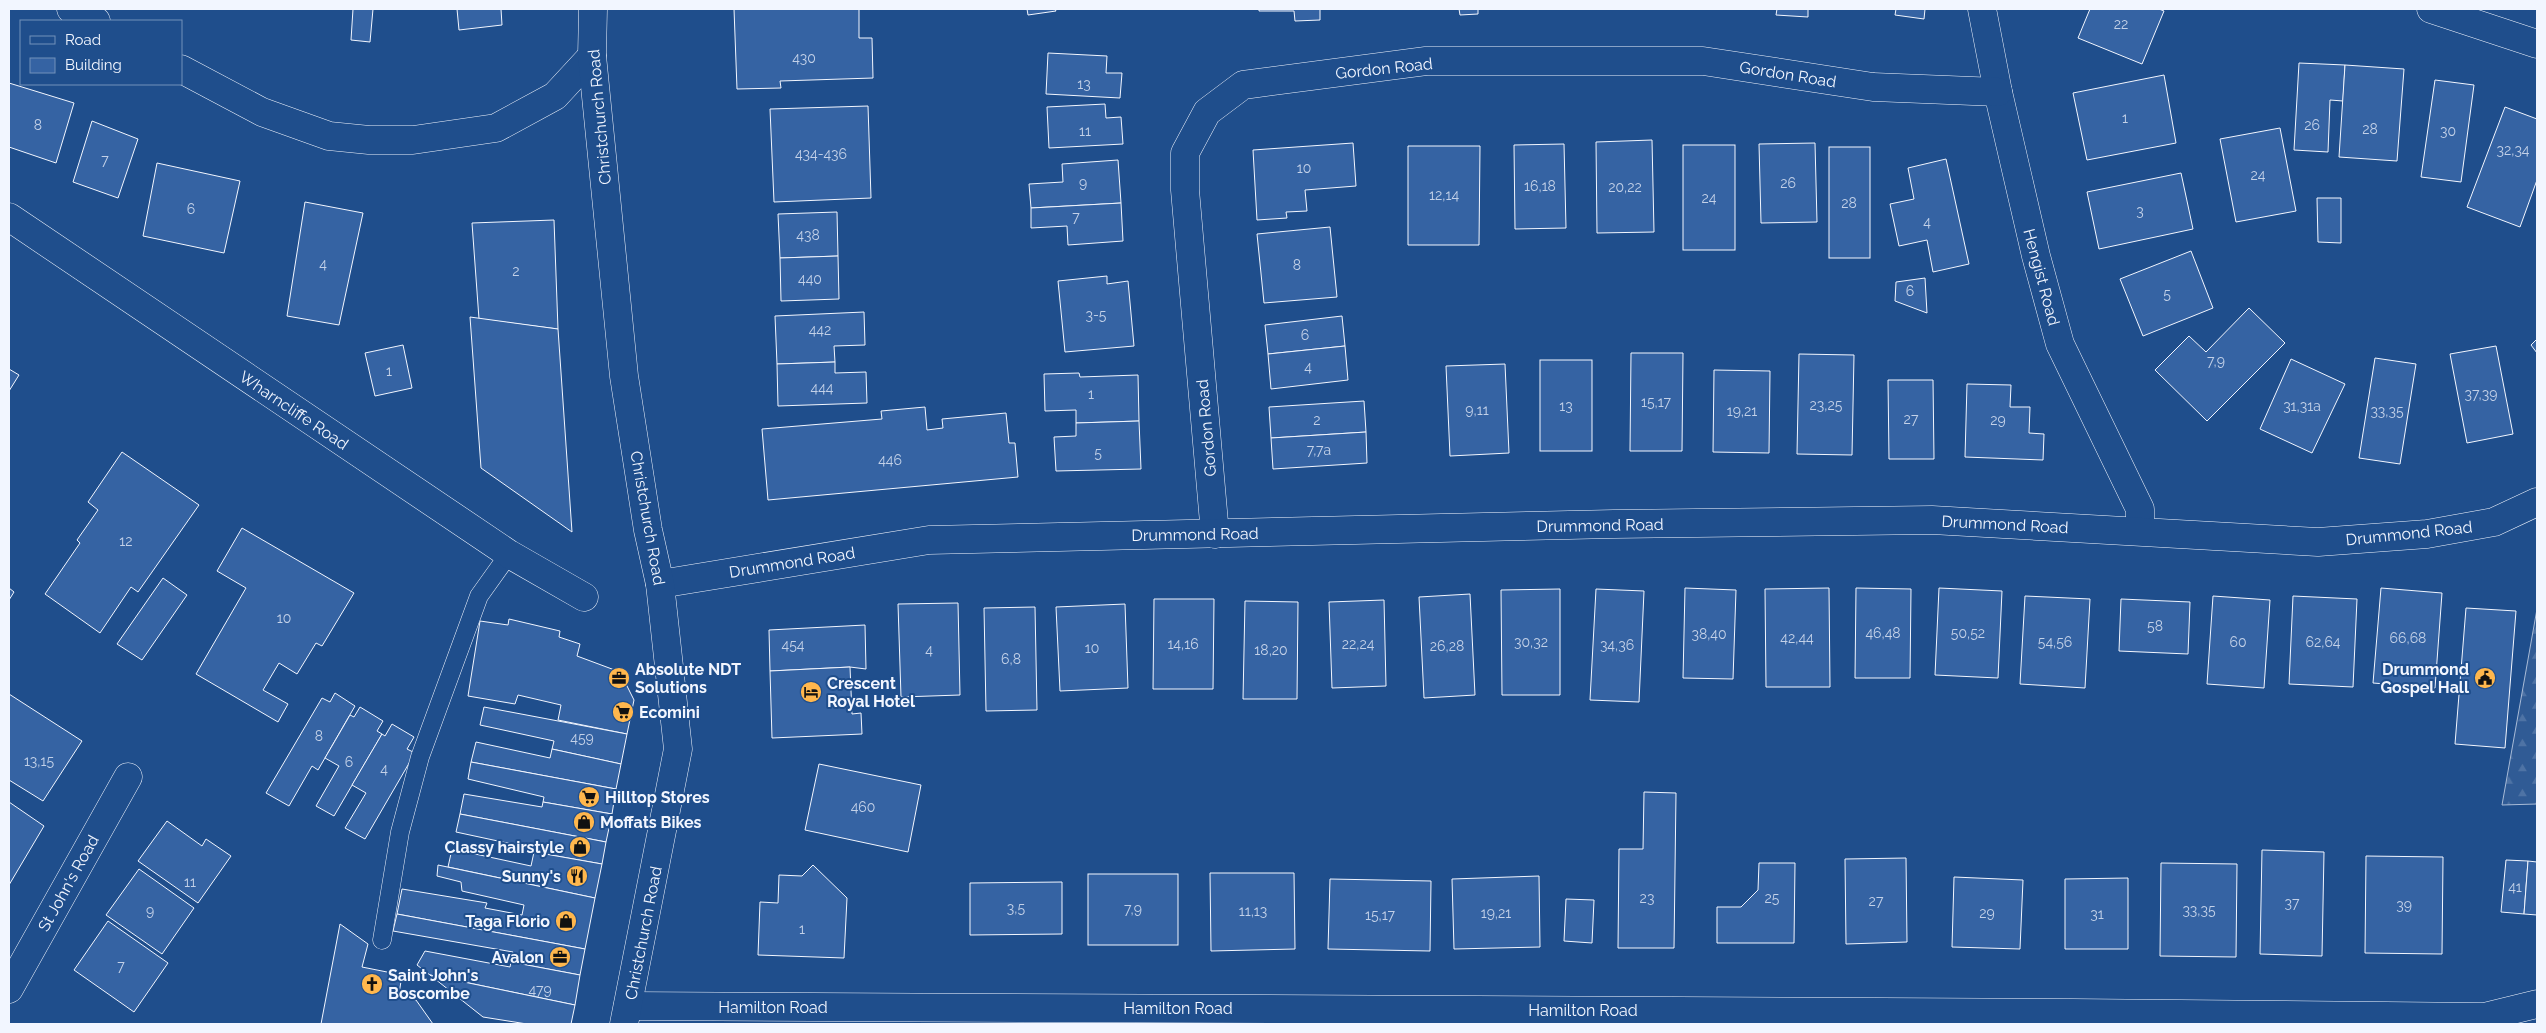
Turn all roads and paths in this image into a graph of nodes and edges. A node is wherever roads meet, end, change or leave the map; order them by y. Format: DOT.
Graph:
graph roads {
  1 [pos="71,9"];
  2 [pos="593,9"];
  3 [pos="1982,9"];
  4 [pos="2431,9"];
  5 [pos="94,20"];
  6 [pos="2537,44"];
  7 [pos="592,56"];
  8 [pos="182,70"];
  9 [pos="1998,92"];
  10 [pos="9,217"];
  11 [pos="2537,502"];
  12 [pos="2140,531"];
  13 [pos="1215,534"];
  14 [pos="509,554"];
  15 [pos="660,584"];
  16 [pos="584,597"];
  17 [pos="128,777"];
  18 [pos="382,940"];
  19 [pos="9,988"];
  20 [pos="2537,1004"];
  21 [pos="626,1015"];
  22 [pos="2072,1018"];
  1 -- 5 [label="street"];
  2 -- 7 [label="street, Christchurch Road"];
  3 -- 9 [label="street, Hengist Road"];
  4 -- 6 [label="street"];
  7 -- 8 [label="street"];
  7 -- 15 [label="street, Christchurch Road"];
  9 -- 12 [label="street, Hengist Road"];
  9 -- 13 [label="street, Gordon Road"];
  10 -- 14 [label="street, Wharncliffe Road"];
  11 -- 12 [label="street, Drummond Road"];
  12 -- 13 [label="street, Drummond Road"];
  13 -- 15 [label="street, Drummond Road"];
  14 -- 16 [label="street, Wharncliffe Road"];
  14 -- 18 [label="lane"];
  15 -- 21 [label="street, Christchurch Road"];
  17 -- 19 [label="street, St John's Road"];
  20 -- 22 [label="street, Hamilton Road"];
  21 -- 22 [label="street, Hamilton Road"];
}
